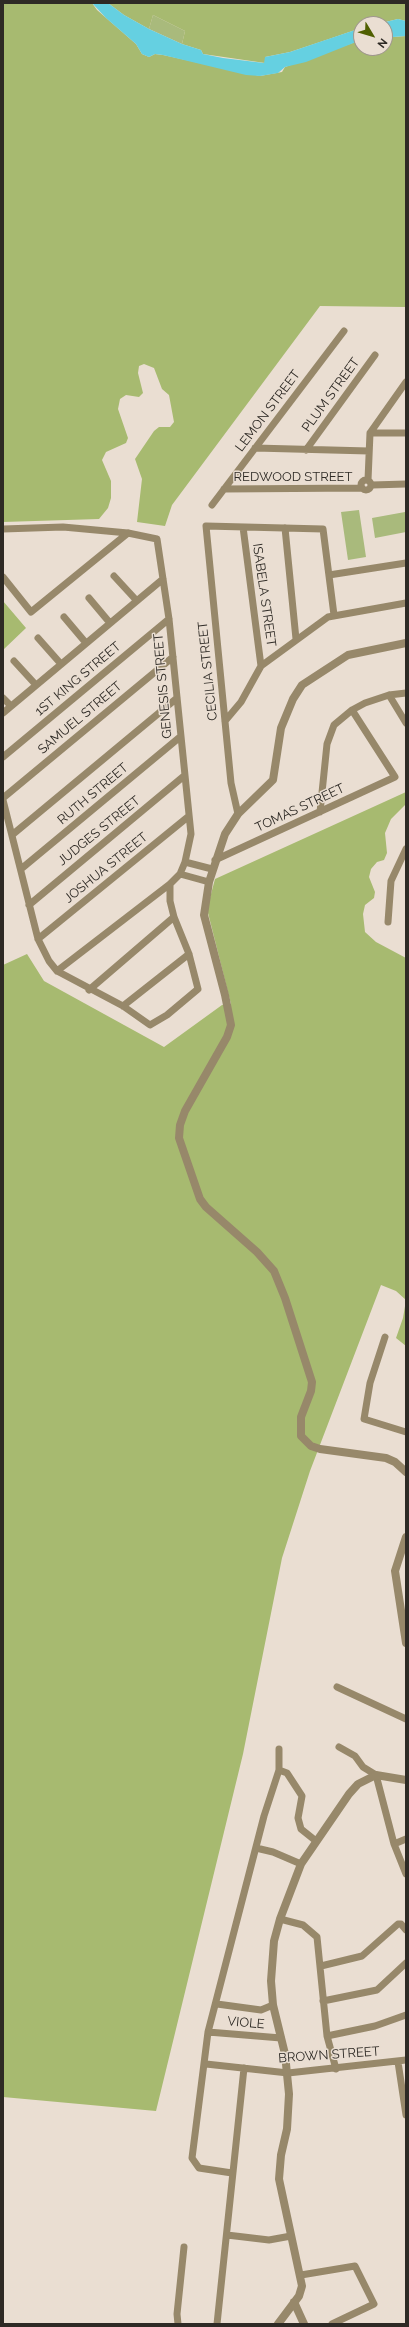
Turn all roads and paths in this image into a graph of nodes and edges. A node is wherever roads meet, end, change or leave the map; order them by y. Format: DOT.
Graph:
graph roads {
  1 [pos="344,331"];
  2 [pos="375,355"];
  3 [pos="406,382"];
  4 [pos="396,396"];
  5 [pos="406,396"];
  6 [pos="370,433"];
  7 [pos="406,433"];
  8 [pos="255,448"];
  9 [pos="306,450"];
  10 [pos="369,451"];
  11 [pos="370,483"];
  12 [pos="406,484"];
  13 [pos="224,489"];
  14 [pos="212,505"];
  15 [pos="243,527"];
  16 [pos="285,528"];
  17 [pos="3,529"];
  18 [pos="128,533"];
  19 [pos="406,563"];
  20 [pos="329,575"];
  21 [pos="114,576"];
  22 [pos="3,577"];
  23 [pos="163,579"];
  24 [pos="89,598"];
  25 [pos="137,600"];
  26 [pos="406,603"];
  27 [pos="334,615"];
  28 [pos="64,616"];
  29 [pos="169,619"];
  30 [pos="110,623"];
  31 [pos="38,638"];
  32 [pos="296,639"];
  33 [pos="86,643"];
  34 [pos="406,643"];
  35 [pos="173,657"];
  36 [pos="14,661"];
  37 [pos="61,664"];
  38 [pos="261,666"];
  39 [pos="36,685"];
  40 [pos="406,693"];
  41 [pos="390,695"];
  42 [pos="3,698"];
  43 [pos="176,698"];
  44 [pos="11,706"];
  45 [pos="352,710"];
  46 [pos="3,713"];
  47 [pos="225,721"];
  48 [pos="406,723"];
  49 [pos="180,737"];
  50 [pos="3,757"];
  51 [pos="184,776"];
  52 [pos="3,799"];
  53 [pos="320,812"];
  54 [pos="238,814"];
  55 [pos="189,816"];
  56 [pos="12,835"];
  57 [pos="406,849"];
  58 [pos="215,860"];
  59 [pos="185,862"];
  60 [pos="21,869"];
  61 [pos="212,869"];
  62 [pos="180,874"];
  63 [pos="209,882"];
  64 [pos="170,884"];
  65 [pos="29,904"];
  66 [pos="174,918"];
  67 [pos="388,922"];
  68 [pos="38,939"];
  69 [pos="189,954"];
  70 [pos="57,971"];
  71 [pos="90,990"];
  72 [pos="123,1006"];
  73 [pos="385,1337"];
  74 [pos="406,1432"];
  75 [pos="406,1472"];
  76 [pos="406,1538"];
  77 [pos="406,1643"];
  78 [pos="336,1687"];
  79 [pos="406,1719"];
  80 [pos="339,1747"];
  81 [pos="279,1749"];
  82 [pos="279,1770"];
  83 [pos="376,1776"];
  84 [pos="406,1780"];
  85 [pos="406,1838"];
  86 [pos="316,1841"];
  87 [pos="394,1844"];
  88 [pos="256,1848"];
  89 [pos="301,1864"];
  90 [pos="406,1874"];
  91 [pos="280,1919"];
  92 [pos="406,1930"];
  93 [pos="406,1964"];
  94 [pos="321,1966"];
  95 [pos="323,2001"];
  96 [pos="217,2004"];
  97 [pos="273,2005"];
  98 [pos="406,2015"];
  99 [pos="208,2032"];
  100 [pos="327,2036"];
  101 [pos="281,2038"];
  102 [pos="406,2060"];
  103 [pos="398,2062"];
  104 [pos="206,2064"];
  105 [pos="244,2068"];
  106 [pos="336,2069"];
  107 [pos="288,2073"];
  108 [pos="405,2098"];
  109 [pos="406,2115"];
  110 [pos="232,2174"];
  111 [pos="227,2235"];
  112 [pos="291,2236"];
  113 [pos="184,2247"];
  114 [pos="301,2276"];
  115 [pos="294,2302"];
  116 [pos="178,2324"];
  117 [pos="216,2324"];
  118 [pos="278,2324"];
  119 [pos="304,2324"];
  120 [pos="332,2324"];
  1 -- 8 [label="street, LEMON STREET"];
  2 -- 9 [label="street, PLUM STREET"];
  3 -- 4 [label="street"];
  4 -- 5 [label="street"];
  4 -- 6 [label="street"];
  6 -- 7 [label="street"];
  6 -- 10 [label="street"];
  8 -- 9 [label="street"];
  8 -- 13 [label="street, LEMON STREET"];
  9 -- 10 [label="street"];
  10 -- 11 [label="street"];
  11 -- 12 [label="street"];
  11 -- 13 [label="street, REDWOOD STREET"];
  13 -- 14 [label="street, LEMON STREET"];
  15 -- 16 [label="street"];
  15 -- 38 [label="street, ISABELA STREET"];
  15 -- 47 [label="street, CECILIA STREET"];
  16 -- 20 [label="street"];
  16 -- 32 [label="street"];
  17 -- 18 [label="street"];
  18 -- 22 [label="street"];
  18 -- 23 [label="street, GENESIS STREET"];
  19 -- 20 [label="street"];
  20 -- 27 [label="street"];
  21 -- 25 [label="street"];
  23 -- 25 [label="street"];
  23 -- 29 [label="street, GENESIS STREET"];
  24 -- 30 [label="street"];
  25 -- 30 [label="street"];
  26 -- 27 [label="street"];
  27 -- 32 [label="street"];
  28 -- 33 [label="street"];
  29 -- 35 [label="street, GENESIS STREET"];
  29 -- 50 [label="street, 1ST KING STREET"];
  30 -- 33 [label="street"];
  31 -- 37 [label="street"];
  32 -- 38 [label="street"];
  33 -- 37 [label="street"];
  34 -- 54 [label="street"];
  35 -- 43 [label="street, GENESIS STREET"];
  35 -- 52 [label="street, SAMUEL STREET"];
  36 -- 39 [label="street"];
  37 -- 39 [label="street"];
  38 -- 47 [label="street"];
  39 -- 44 [label="street"];
  40 -- 41 [label="street"];
  41 -- 45 [label="street"];
  41 -- 48 [label="street"];
  42 -- 44 [label="street"];
  43 -- 49 [label="street, GENESIS STREET"];
  43 -- 56 [label="street"];
  44 -- 46 [label="street"];
  45 -- 53 [label="street"];
  45 -- 53 [label="street, TOMAS STREET"];
  47 -- 54 [label="street, CECILIA STREET"];
  49 -- 51 [label="street, GENESIS STREET"];
  49 -- 60 [label="street, RUTH STREET"];
  51 -- 55 [label="street, GENESIS STREET"];
  51 -- 65 [label="street, JUDGES STREET"];
  52 -- 56 [label="street"];
  53 -- 58 [label="street, TOMAS STREET"];
  54 -- 58 [label="street"];
  55 -- 59 [label="street, GENESIS STREET"];
  55 -- 68 [label="street, JOSHUA STREET"];
  56 -- 60 [label="street"];
  57 -- 67 [label="street"];
  58 -- 61 [label="street"];
  59 -- 61 [label="street"];
  59 -- 62 [label="street, GENESIS STREET"];
  60 -- 65 [label="street"];
  61 -- 63 [label="street"];
  62 -- 63 [label="street"];
  62 -- 64 [label="street, GENESIS STREET"];
  63 -- 75 [label="street"];
  64 -- 66 [label="street"];
  64 -- 70 [label="street, GENESIS STREET"];
  65 -- 68 [label="street"];
  66 -- 69 [label="street"];
  66 -- 71 [label="street"];
  68 -- 70 [label="street"];
  69 -- 72 [label="street"];
  69 -- 72 [label="street"];
  70 -- 71 [label="street"];
  71 -- 72 [label="street"];
  73 -- 74 [label="street"];
  76 -- 77 [label="street"];
  78 -- 79 [label="street"];
  80 -- 83 [label="street"];
  81 -- 82 [label="street"];
  82 -- 86 [label="street"];
  82 -- 88 [label="street"];
  83 -- 84 [label="street"];
  83 -- 86 [label="street"];
  83 -- 87 [label="street"];
  85 -- 87 [label="street"];
  86 -- 89 [label="street"];
  87 -- 90 [label="street"];
  88 -- 89 [label="street"];
  88 -- 96 [label="street"];
  89 -- 91 [label="street"];
  91 -- 94 [label="street"];
  91 -- 97 [label="street"];
  92 -- 94 [label="street"];
  93 -- 95 [label="street"];
  94 -- 95 [label="street"];
  95 -- 100 [label="street"];
  96 -- 97 [label="street"];
  96 -- 99 [label="street"];
  97 -- 101 [label="street"];
  98 -- 100 [label="street"];
  99 -- 101 [label="street, VIOLE"];
  99 -- 104 [label="street"];
  100 -- 106 [label="street"];
  101 -- 107 [label="street"];
  102 -- 103 [label="street, BROWN STREET"];
  103 -- 106 [label="street, BROWN STREET"];
  103 -- 108 [label="street"];
  104 -- 105 [label="street, BROWN STREET"];
  104 -- 110 [label="street"];
  105 -- 107 [label="street, BROWN STREET"];
  105 -- 110 [label="street"];
  106 -- 107 [label="street, BROWN STREET"];
  107 -- 112 [label="street"];
  108 -- 109 [label="street"];
  110 -- 111 [label="street"];
  111 -- 112 [label="street"];
  111 -- 117 [label="street"];
  112 -- 114 [label="street"];
  113 -- 116 [label="street"];
  114 -- 115 [label="street"];
  114 -- 120 [label="street"];
  115 -- 118 [label="street"];
  115 -- 119 [label="street"];
}
